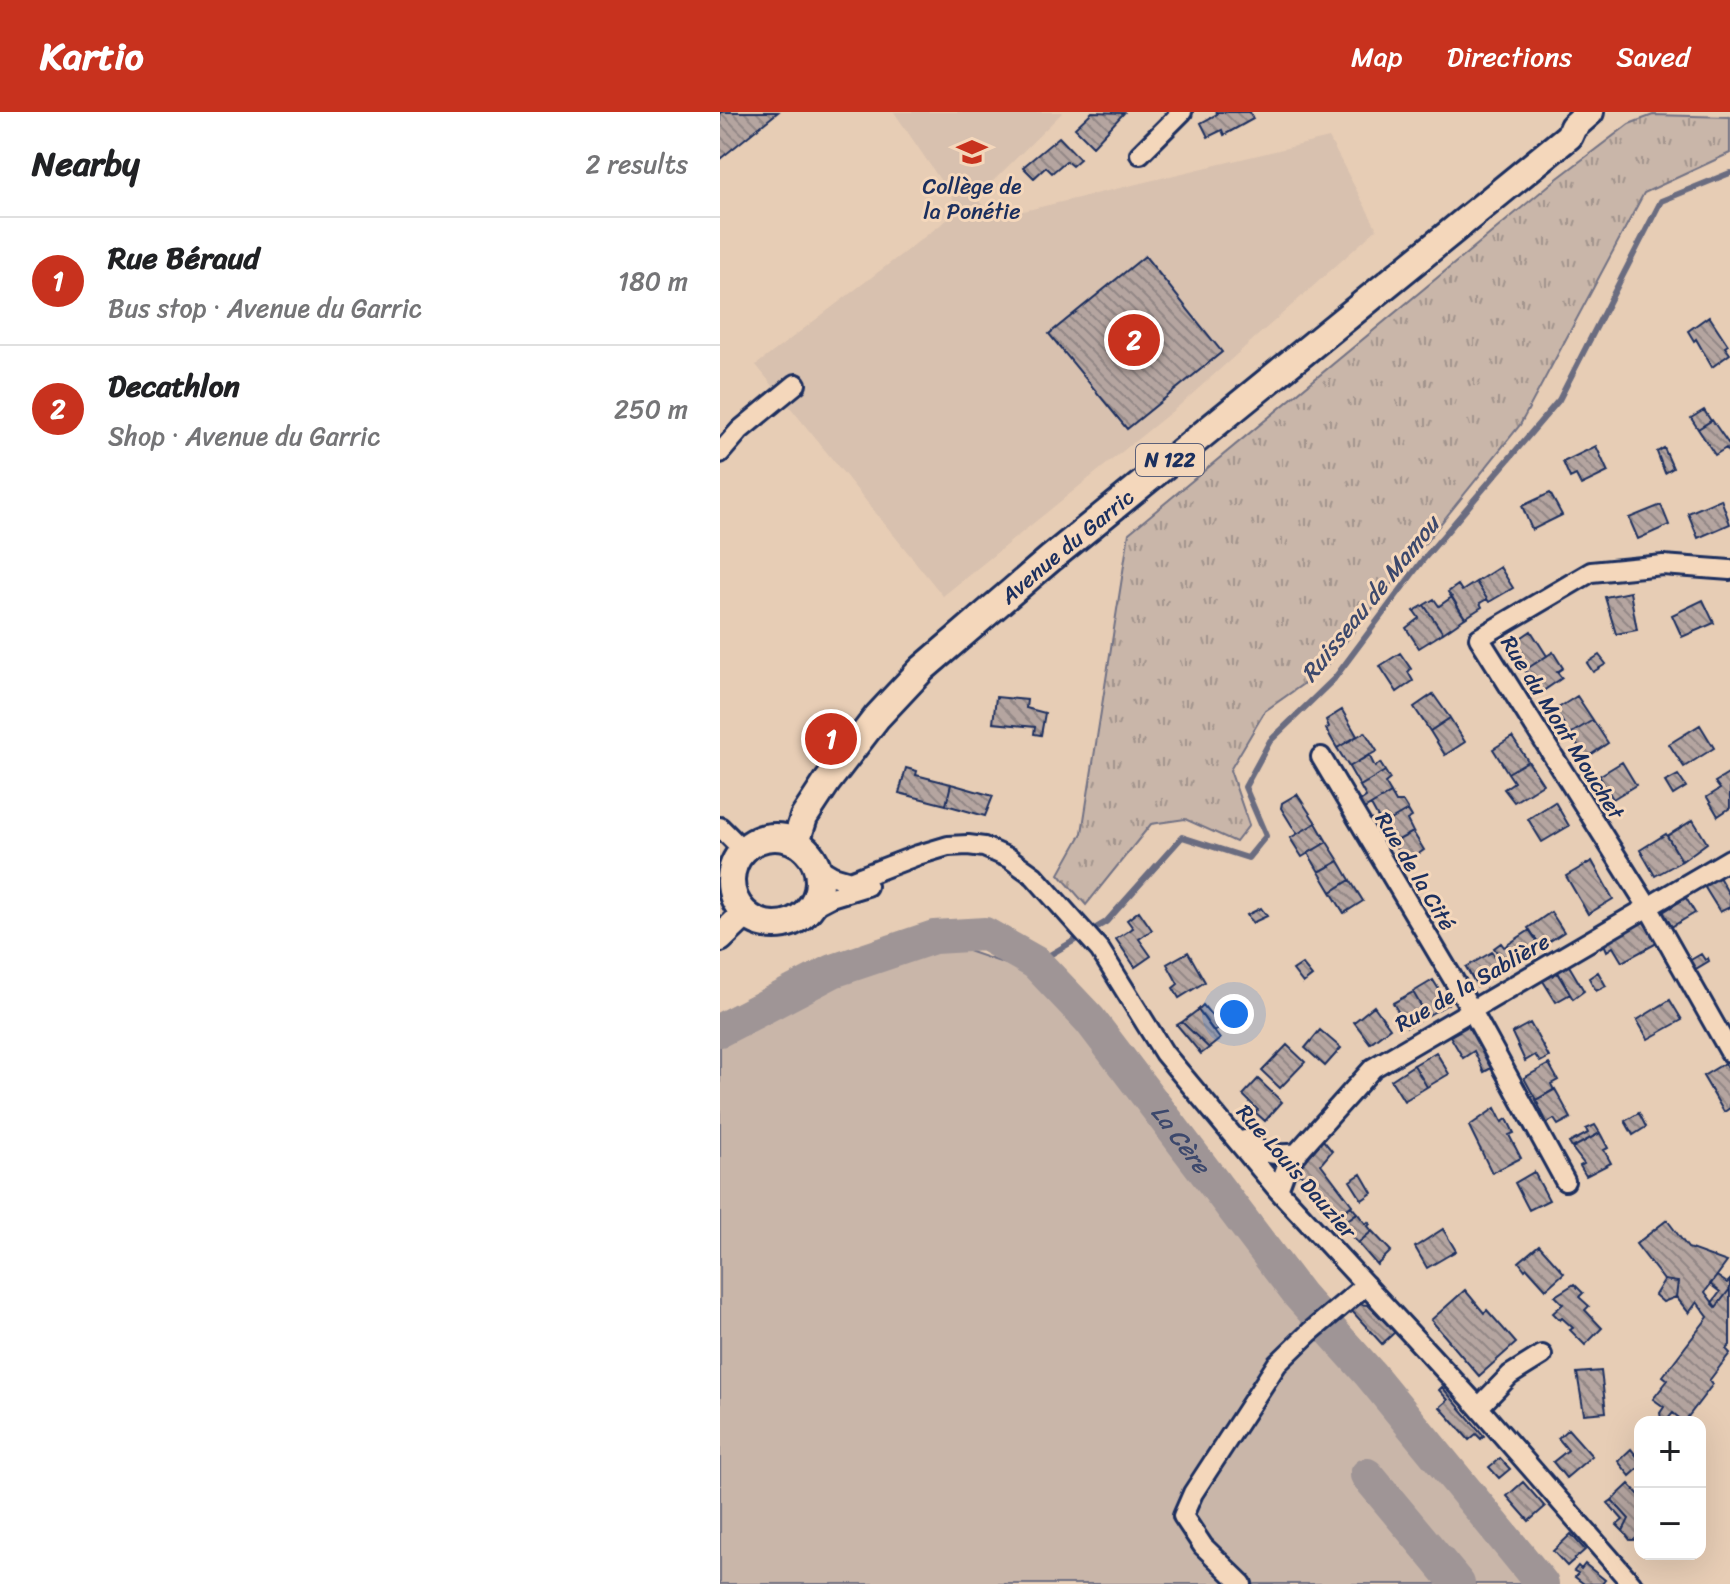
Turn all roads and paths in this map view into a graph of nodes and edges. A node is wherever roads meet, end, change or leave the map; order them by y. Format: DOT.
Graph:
graph roads {
  1 [pos="1182,112"];
  2 [pos="1590,112"];
  3 [pos="1607,112"];
  4 [pos="1569,136"];
  5 [pos="1140,154"];
  6 [pos="796,384"];
  7 [pos="720,453"];
  8 [pos="1730,570"];
  9 [pos="1321,757"];
  10 [pos="720,827"];
  11 [pos="796,842"];
  12 [pos="743,850"];
  13 [pos="1730,859"];
  14 [pos="902,862"];
  15 [pos="816,866"];
  16 [pos="1648,907"];
  17 [pos="810,908"];
  18 [pos="745,914"];
  19 [pos="720,938"];
  20 [pos="1471,1009"];
  21 [pos="1730,1052"];
  22 [pos="1213,1112"];
  23 [pos="1298,1153"];
  24 [pos="1565,1181"];
  25 [pos="1278,1190"];
  26 [pos="1366,1285"];
  27 [pos="1542,1355"];
  28 [pos="1479,1407"];
  29 [pos="1242,1584"];
  30 [pos="1632,1584"];
  1 -- 5 [label="street"];
  2 -- 4 [label="main road, Avenue du Garric / N 122"];
  3 -- 4 [label="main road, Avenue du Garric"];
  4 -- 11 [label="main road, Avenue du Garric / N 122"];
  6 -- 7 [label="street"];
  8 -- 16 [label="street, Rue du Mont Mouchet"];
  9 -- 20 [label="street, Rue de la Cité"];
  10 -- 12 [label="street"];
  11 -- 12 [label="main road"];
  11 -- 15 [label="main road"];
  12 -- 18 [label="main road"];
  13 -- 16 [label="street, Rue de la Sablière"];
  14 -- 15 [label="street"];
  14 -- 17 [label="street"];
  14 -- 22 [label="street, Rue Louis Dauzier"];
  15 -- 17 [label="main road"];
  16 -- 20 [label="street, Rue de la Sablière"];
  16 -- 21 [label="street"];
  17 -- 18 [label="main road"];
  18 -- 19 [label="main road"];
  20 -- 23 [label="street, Rue de la Sablière"];
  20 -- 24 [label="street, Rue de la Cité"];
  22 -- 23 [label="street"];
  22 -- 25 [label="street, Rue Louis Dauzier"];
  23 -- 25 [label="street, Rue de la Sablière"];
  25 -- 26 [label="street, Rue Louis Dauzier"];
  26 -- 28 [label="street, Rue Louis Dauzier"];
  26 -- 29 [label="street"];
  27 -- 28 [label="street"];
  28 -- 30 [label="street, Rue Louis Dauzier"];
}
